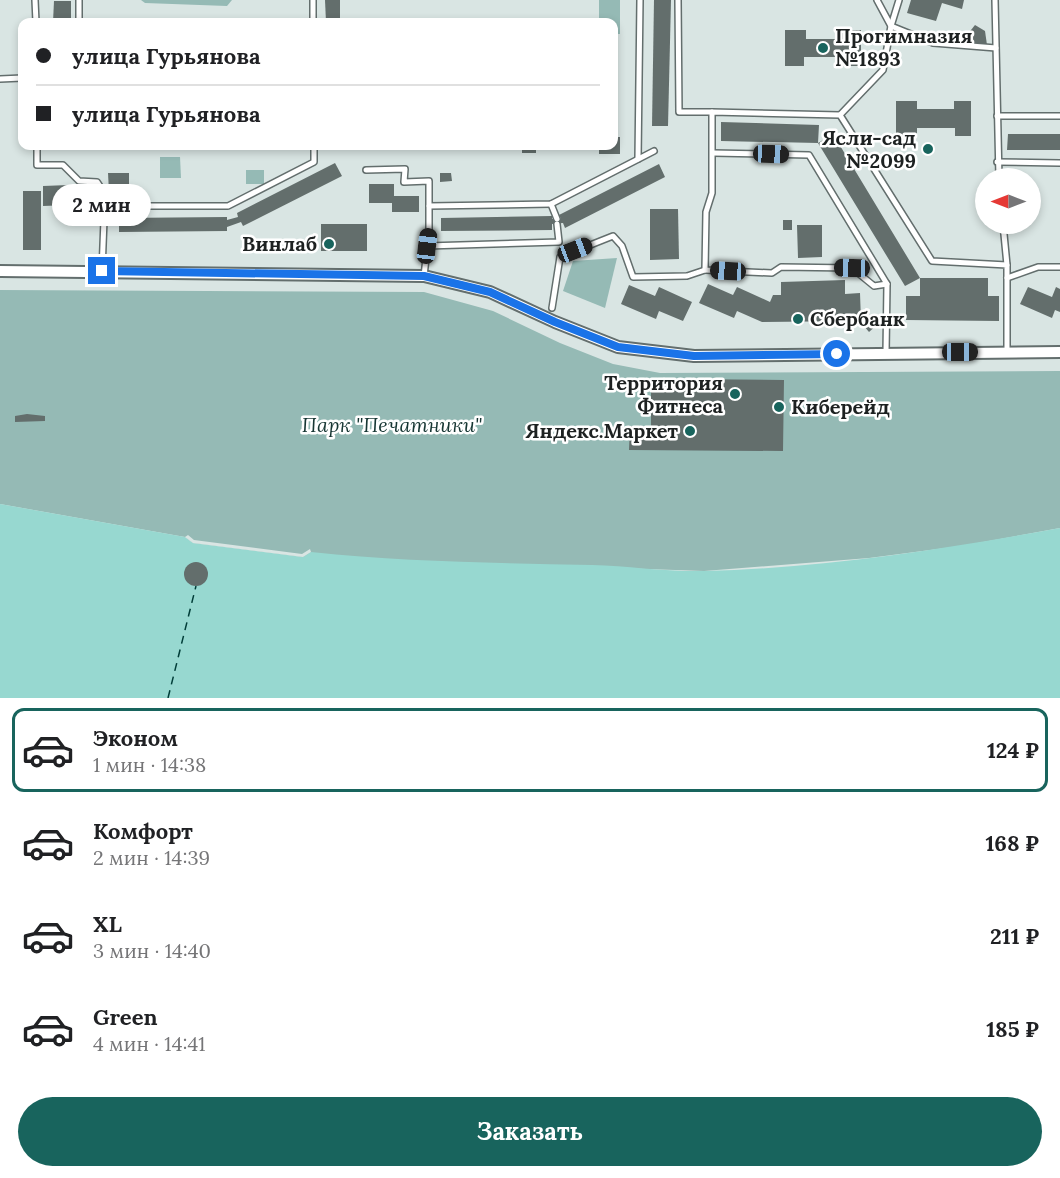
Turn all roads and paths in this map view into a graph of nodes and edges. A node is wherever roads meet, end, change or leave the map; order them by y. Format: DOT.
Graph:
graph roads {
  1 [pos="35,0"];
  2 [pos="79,0"];
  3 [pos="313,0"];
  4 [pos="640,0"];
  5 [pos="678,0"];
  6 [pos="877,0"];
  7 [pos="899,0"];
  8 [pos="995,0"];
  9 [pos="36,18"];
  10 [pos="79,18"];
  11 [pos="313,18"];
  12 [pos="891,26"];
  13 [pos="996,48"];
  14 [pos="18,78"];
  15 [pos="0,79"];
  16 [pos="712,112"];
  17 [pos="840,115"];
  18 [pos="997,116"];
  19 [pos="1060,116"];
  20 [pos="37,150"];
  21 [pos="314,150"];
  22 [pos="654,151"];
  23 [pos="713,153"];
  24 [pos="638,159"];
  25 [pos="997,162"];
  26 [pos="1060,163"];
  27 [pos="998,168"];
  28 [pos="366,170"];
  29 [pos="552,204"];
  30 [pos="105,206"];
  31 [pos="429,206"];
  32 [pos="1004,234"];
  33 [pos="427,246"];
  34 [pos="1007,265"];
  35 [pos="1060,267"];
  36 [pos="705,270"];
  37 [pos="0,271"];
  38 [pos="102,271"];
  39 [pos="424,276"];
  40 [pos="1007,278"];
  41 [pos="887,284"];
  42 [pos="552,308"];
  43 [pos="1007,352"];
  44 [pos="1060,352"];
  45 [pos="886,353"];
  1 -- 9 [label="lane"];
  2 -- 10 [label="lane"];
  3 -- 11 [label="lane"];
  4 -- 24 [label="lane"];
  5 -- 16 [label="lane"];
  6 -- 12 [label="lane"];
  7 -- 12 [label="lane"];
  8 -- 13 [label="lane"];
  12 -- 13 [label="lane"];
  12 -- 17 [label="lane"];
  13 -- 18 [label="lane"];
  14 -- 15 [label="lane"];
  16 -- 17 [label="lane"];
  16 -- 23 [label="lane"];
  17 -- 34 [label="lane"];
  18 -- 19 [label="lane"];
  18 -- 25 [label="lane"];
  20 -- 30 [label="lane"];
  21 -- 30 [label="lane"];
  22 -- 24 [label="lane"];
  23 -- 36 [label="lane"];
  23 -- 41 [label="lane"];
  24 -- 29 [label="lane"];
  25 -- 26 [label="lane"];
  25 -- 27 [label="lane"];
  28 -- 31 [label="lane"];
  29 -- 31 [label="lane"];
  29 -- 33 [label="lane"];
  30 -- 38 [label="lane"];
  31 -- 33 [label="lane"];
  32 -- 34 [label="lane"];
  33 -- 39 [label="lane"];
  34 -- 40 [label="lane"];
  35 -- 40 [label="lane"];
  36 -- 41 [label="lane"];
  36 -- 42 [label="lane"];
  37 -- 38 [label="street"];
  38 -- 39 [label="street"];
  39 -- 45 [label="street"];
  40 -- 43 [label="lane"];
  41 -- 45 [label="lane"];
  43 -- 44 [label="street"];
  43 -- 45 [label="street"];
}
